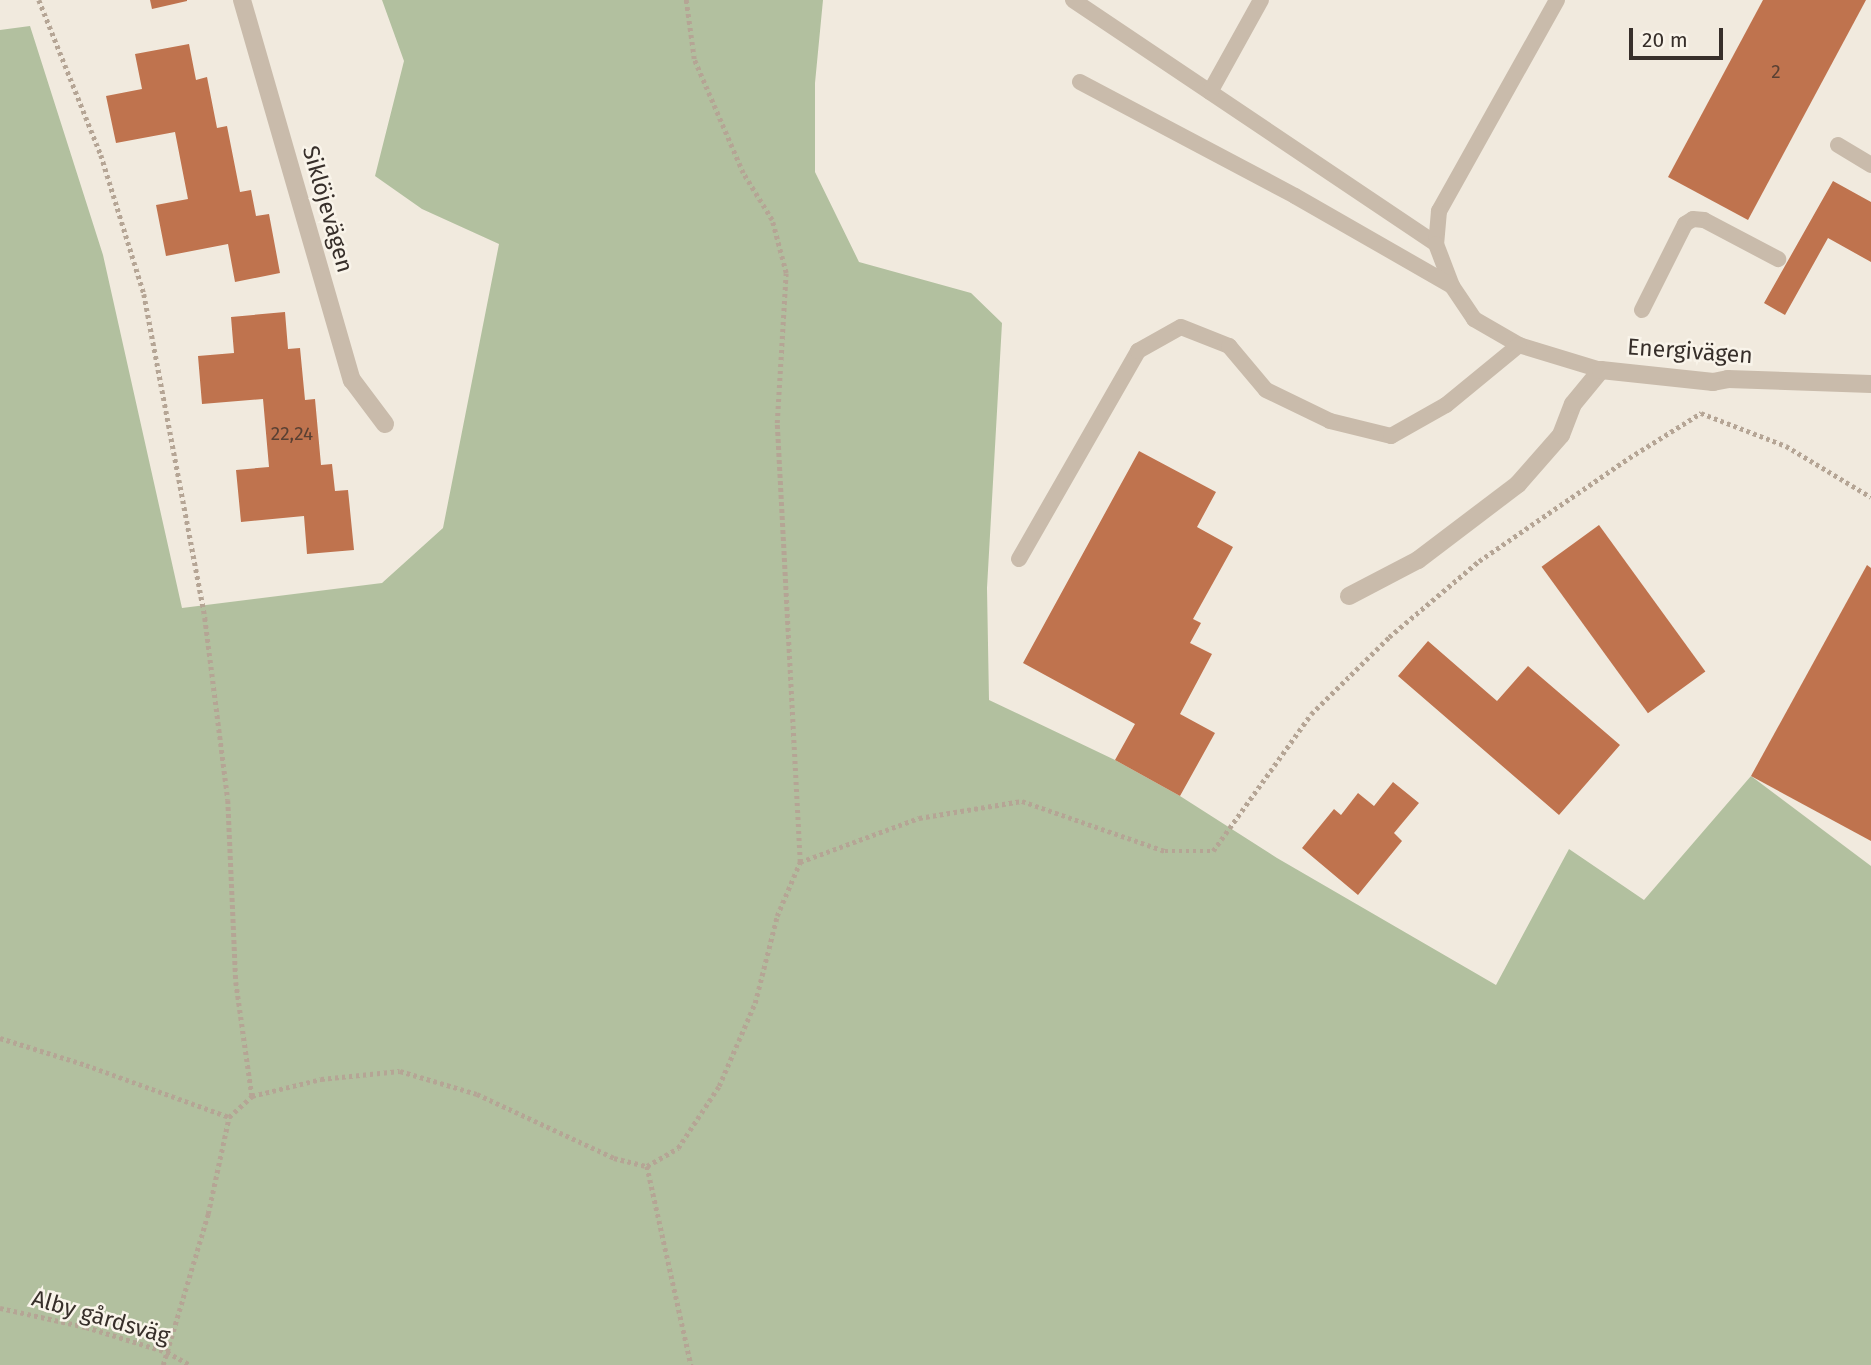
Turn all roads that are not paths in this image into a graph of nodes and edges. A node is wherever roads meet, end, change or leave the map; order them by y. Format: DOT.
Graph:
graph roads {
  1 [pos="242,0"];
  2 [pos="1073,0"];
  3 [pos="1261,0"];
  4 [pos="1558,0"];
  5 [pos="1080,82"];
  6 [pos="1210,92"];
  7 [pos="1838,145"];
  8 [pos="1871,165"];
  9 [pos="1436,244"];
  10 [pos="1778,258"];
  11 [pos="1452,286"];
  12 [pos="1642,310"];
  13 [pos="1519,345"];
  14 [pos="1601,370"];
  15 [pos="1871,384"];
  16 [pos="384,424"];
  17 [pos="1019,559"];
  18 [pos="1349,596"];
  1 -- 16 [label="street, Siklöjevägen"];
  2 -- 6 [label="lane"];
  3 -- 6 [label="lane"];
  4 -- 9 [label="lane"];
  5 -- 11 [label="lane"];
  6 -- 9 [label="lane"];
  7 -- 8 [label="lane"];
  9 -- 11 [label="lane"];
  10 -- 12 [label="lane"];
  11 -- 13 [label="lane"];
  13 -- 14 [label="lane"];
  13 -- 17 [label="lane"];
  14 -- 15 [label="street, Energivägen"];
  14 -- 18 [label="street, Energivägen"];
}
